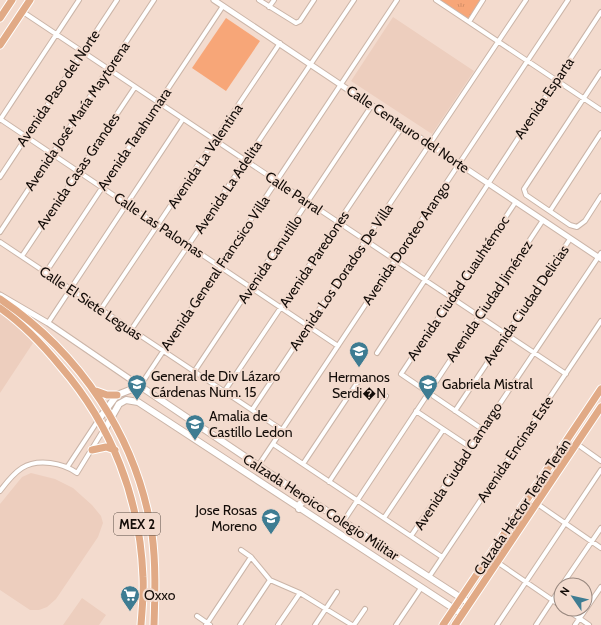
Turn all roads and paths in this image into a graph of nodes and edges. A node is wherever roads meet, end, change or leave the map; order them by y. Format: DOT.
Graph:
graph roads {
  1 [pos="12,0"];
  2 [pos="30,0"];
  3 [pos="79,0"];
  4 [pos="117,0"];
  5 [pos="154,0"];
  6 [pos="214,0"];
  7 [pos="259,0"];
  8 [pos="274,0"];
  9 [pos="314,0"];
  10 [pos="354,0"];
  11 [pos="397,0"];
  12 [pos="484,0"];
  13 [pos="526,0"];
  14 [pos="568,0"];
  15 [pos="438,1"];
  16 [pos="223,6"];
  17 [pos="269,7"];
  18 [pos="23,12"];
  19 [pos="601,12"];
  20 [pos="0,18"];
  21 [pos="469,22"];
  22 [pos="56,34"];
  23 [pos="498,42"];
  24 [pos="280,43"];
  25 [pos="0,45"];
  26 [pos="83,52"];
  27 [pos="528,61"];
  28 [pos="311,64"];
  29 [pos="108,69"];
  30 [pos="601,72"];
  31 [pos="556,80"];
  32 [pos="341,84"];
  33 [pos="135,87"];
  34 [pos="584,98"];
  35 [pos="158,102"];
  36 [pos="372,105"];
  37 [pos="601,110"];
  38 [pos="0,119"];
  39 [pos="183,119"];
  40 [pos="404,126"];
  41 [pos="601,134"];
  42 [pos="26,137"];
  43 [pos="215,141"];
  44 [pos="430,144"];
  45 [pos="52,154"];
  46 [pos="246,161"];
  47 [pos="460,164"];
  48 [pos="78,172"];
  49 [pos="0,177"];
  50 [pos="276,182"];
  51 [pos="488,184"];
  52 [pos="102,187"];
  53 [pos="601,196"];
  54 [pos="308,202"];
  55 [pos="515,202"];
  56 [pos="127,203"];
  57 [pos="550,210"];
  58 [pos="543,220"];
  59 [pos="338,223"];
  60 [pos="158,225"];
  61 [pos="0,232"];
  62 [pos="570,239"];
  63 [pos="365,241"];
  64 [pos="0,242"];
  65 [pos="189,245"];
  66 [pos="22,256"];
  67 [pos="600,256"];
  68 [pos="395,260"];
  69 [pos="220,266"];
  70 [pos="46,272"];
  71 [pos="425,281"];
  72 [pos="251,287"];
  73 [pos="70,288"];
  74 [pos="0,295"];
  75 [pos="452,298"];
  76 [pos="0,299"];
  77 [pos="282,307"];
  78 [pos="0,308"];
  79 [pos="101,309"];
  80 [pos="479,316"];
  81 [pos="601,321"];
  82 [pos="48,323"];
  83 [pos="308,326"];
  84 [pos="131,330"];
  85 [pos="507,334"];
  86 [pos="338,346"];
  87 [pos="163,351"];
  88 [pos="534,352"];
  89 [pos="377,353"];
  90 [pos="194,372"];
  91 [pos="566,374"];
  92 [pos="361,377"];
  93 [pos="140,386"];
  94 [pos="601,389"];
  95 [pos="96,391"];
  96 [pos="224,392"];
  97 [pos="428,393"];
  98 [pos="117,395"];
  99 [pos="386,396"];
  100 [pos="106,407"];
  101 [pos="601,407"];
  102 [pos="252,410"];
  103 [pos="416,411"];
  104 [pos="455,411"];
  105 [pos="111,416"];
  106 [pos="99,419"];
  107 [pos="105,429"];
  108 [pos="482,429"];
  109 [pos="282,430"];
  110 [pos="443,430"];
  111 [pos="273,444"];
  112 [pos="577,444"];
  113 [pos="470,447"];
  114 [pos="92,450"];
  115 [pos="115,450"];
  116 [pos="601,461"];
  117 [pos="303,464"];
  118 [pos="68,466"];
  119 [pos="258,466"];
  120 [pos="547,470"];
  121 [pos="601,470"];
  122 [pos="329,482"];
  123 [pos="293,490"];
  124 [pos="0,491"];
  125 [pos="282,498"];
  126 [pos="357,500"];
  127 [pos="313,502"];
  128 [pos="536,503"];
  129 [pos="299,509"];
  130 [pos="384,518"];
  131 [pos="343,522"];
  132 [pos="566,523"];
  133 [pos="601,528"];
  134 [pos="411,536"];
  135 [pos="592,541"];
  136 [pos="601,548"];
  137 [pos="241,550"];
  138 [pos="251,557"];
  139 [pos="442,557"];
  140 [pos="497,562"];
  141 [pos="143,576"];
  142 [pos="429,577"];
  143 [pos="568,577"];
  144 [pos="270,580"];
  145 [pos="526,581"];
  146 [pos="156,584"];
  147 [pos="601,587"];
  148 [pos="421,588"];
  149 [pos="337,592"];
  150 [pos="300,593"];
  151 [pos="461,598"];
  152 [pos="552,600"];
  153 [pos="469,603"];
  154 [pos="325,608"];
  155 [pos="365,609"];
  156 [pos="454,609"];
  157 [pos="462,614"];
  158 [pos="197,616"];
  159 [pos="580,618"];
  160 [pos="208,624"];
  161 [pos="141,625"];
  162 [pos="154,625"];
  163 [pos="240,625"];
  164 [pos="278,625"];
  165 [pos="315,625"];
  166 [pos="353,625"];
  167 [pos="396,625"];
  168 [pos="443,625"];
  169 [pos="455,625"];
  170 [pos="497,625"];
  171 [pos="536,625"];
  172 [pos="575,625"];
  173 [pos="589,625"];
  1 -- 20 [label="main road"];
  2 -- 18 [label="main road"];
  3 -- 22 [label="street"];
  4 -- 26 [label="street, Avenida Paso del Norte"];
  5 -- 29 [label="street, Avenida José María Maytorena"];
  6 -- 16 [label="street, Calle Centauro del Norte"];
  7 -- 17 [label="street"];
  8 -- 17 [label="street"];
  9 -- 17 [label="street"];
  10 -- 28 [label="street, Avenida La Adelita"];
  11 -- 32 [label="street, Avenida General Francsico Villa"];
  12 -- 21 [label="street"];
  13 -- 23 [label="street, Avenida Los Dorados De Villa"];
  14 -- 27 [label="street, Avenida Doroteo Arango"];
  15 -- 21 [label="street"];
  16 -- 24 [label="street, Calle Centauro del Norte"];
  16 -- 35 [label="street, Avenida Tarahumara"];
  18 -- 22 [label="street, Calle Parral"];
  18 -- 25 [label="main road"];
  19 -- 31 [label="street, Avenida Esparta"];
  21 -- 23 [label="street"];
  22 -- 26 [label="street, Calle Parral"];
  22 -- 38 [label="street"];
  23 -- 27 [label="street"];
  23 -- 44 [label="street, Avenida Los Dorados De Villa"];
  24 -- 28 [label="street, Calle Centauro del Norte"];
  24 -- 43 [label="street, Avenida La Valentina"];
  26 -- 29 [label="street, Calle Parral"];
  26 -- 42 [label="street, Avenida Paso del Norte"];
  27 -- 31 [label="street"];
  27 -- 47 [label="street, Avenida Doroteo Arango"];
  28 -- 32 [label="street, Calle Centauro del Norte"];
  28 -- 46 [label="street, Avenida La Adelita"];
  29 -- 33 [label="street, Calle Parral"];
  29 -- 45 [label="street, Avenida José María Maytorena"];
  30 -- 34 [label="street"];
  31 -- 34 [label="street"];
  31 -- 51 [label="street, Avenida Esparta"];
  32 -- 36 [label="street, Calle Centauro del Norte"];
  32 -- 50 [label="street, Avenida General Francsico Villa"];
  33 -- 35 [label="street, Calle Parral"];
  33 -- 48 [label="street, Avenida Casas Grandes"];
  34 -- 37 [label="street"];
  34 -- 57 [label="street"];
  35 -- 39 [label="street, Calle Parral"];
  35 -- 52 [label="street, Avenida Tarahumara"];
  36 -- 40 [label="street, Calle Centauro del Norte"];
  36 -- 54 [label="street, Avenida Canutillo"];
  38 -- 42 [label="street, Calle Las Palomas"];
  39 -- 43 [label="street, Calle Parral"];
  39 -- 56 [label="street"];
  40 -- 44 [label="street, Calle Centauro del Norte"];
  40 -- 59 [label="street, Avenida Paredones"];
  41 -- 57 [label="street"];
  42 -- 45 [label="street, Calle Las Palomas"];
  42 -- 49 [label="street, Avenida Paso del Norte"];
  43 -- 46 [label="street, Calle Parral"];
  43 -- 60 [label="street, Avenida La Valentina"];
  44 -- 47 [label="street, Calle Centauro del Norte"];
  44 -- 63 [label="street, Avenida Los Dorados De Villa"];
  45 -- 48 [label="street, Calle Las Palomas"];
  45 -- 61 [label="street, Avenida José María Maytorena"];
  46 -- 50 [label="street, Calle Parral"];
  46 -- 65 [label="street, Avenida La Adelita"];
  47 -- 51 [label="street, Calle Centauro del Norte"];
  47 -- 68 [label="street, Avenida Doroteo Arango"];
  48 -- 52 [label="street, Calle Las Palomas"];
  48 -- 66 [label="street, Avenida Casas Grandes"];
  50 -- 54 [label="street, Calle Parral"];
  50 -- 69 [label="street, Avenida General Francsico Villa"];
  51 -- 55 [label="street, Calle Centauro del Norte"];
  51 -- 71 [label="street, Avenida Esparta"];
  52 -- 56 [label="street, Calle Las Palomas"];
  52 -- 70 [label="street, Avenida Tarahumara"];
  53 -- 57 [label="street"];
  54 -- 59 [label="street, Calle Parral"];
  54 -- 72 [label="street, Avenida Canutillo"];
  55 -- 58 [label="street, Calle Centauro del Norte"];
  55 -- 75 [label="street, Avenida Ciudad Cuauhtémoc"];
  56 -- 60 [label="street, Calle Las Palomas"];
  56 -- 73 [label="street"];
  58 -- 62 [label="street, Calle Centauro del Norte"];
  58 -- 80 [label="street, Avenida Ciudad Jiménez"];
  59 -- 63 [label="street, Calle Parral"];
  59 -- 77 [label="street, Avenida Paredones"];
  60 -- 65 [label="street, Calle Las Palomas"];
  60 -- 79 [label="street, Avenida La Valentina"];
  62 -- 67 [label="street, Calle Centauro del Norte"];
  62 -- 85 [label="street, Avenida Ciudad Delicias"];
  63 -- 68 [label="street, Calle Parral"];
  63 -- 83 [label="street, Avenida Los Dorados De Villa"];
  64 -- 66 [label="street, Calle El Siete Leguas"];
  65 -- 69 [label="street, Calle Las Palomas"];
  65 -- 84 [label="street, Avenida La Adelita"];
  66 -- 70 [label="street, Calle El Siete Leguas"];
  67 -- 88 [label="street, Avenida Ciudad Camargo"];
  68 -- 71 [label="street, Calle Parral"];
  68 -- 86 [label="street, Avenida Doroteo Arango"];
  69 -- 72 [label="street, Calle Las Palomas"];
  69 -- 87 [label="street, Avenida General Francsico Villa"];
  70 -- 73 [label="street, Calle El Siete Leguas"];
  71 -- 75 [label="street, Calle Parral"];
  71 -- 89 [label="street, Avenida Esparta"];
  72 -- 77 [label="street, Calle Las Palomas"];
  72 -- 90 [label="street, Avenida Canutillo"];
  73 -- 79 [label="street, Calle El Siete Leguas"];
  73 -- 82 [label="street"];
  74 -- 82 [label="street"];
  75 -- 80 [label="street, Calle Parral"];
  75 -- 97 [label="street, Avenida Ciudad Cuauhtémoc"];
  76 -- 95 [label="main road, MEX 2"];
  77 -- 83 [label="street, Calle Las Palomas"];
  77 -- 96 [label="street, Avenida Paredones"];
  78 -- 106 [label="main road, MEX 2"];
  79 -- 84 [label="street, Calle El Siete Leguas"];
  80 -- 85 [label="street, Calle Parral"];
  80 -- 97 [label="street, Avenida Ciudad Jiménez"];
  81 -- 91 [label="street, Avenida Encinas Este"];
  82 -- 93 [label="street"];
  83 -- 86 [label="street, Calle Las Palomas"];
  83 -- 102 [label="street, Avenida Los Dorados De Villa"];
  84 -- 87 [label="street, Calle El Siete Leguas"];
  85 -- 88 [label="street, Calle Parral"];
  85 -- 104 [label="street, Avenida Ciudad Delicias"];
  86 -- 109 [label="street, Avenida Doroteo Arango"];
  87 -- 90 [label="street, Calle El Siete Leguas"];
  87 -- 93 [label="street, Avenida General Francsico Villa"];
  88 -- 91 [label="street, Calle Parral"];
  88 -- 108 [label="street, Avenida Ciudad Camargo"];
  90 -- 96 [label="street, Calle El Siete Leguas"];
  91 -- 139 [label="street, Avenida Encinas Este"];
  92 -- 117 [label="street"];
  93 -- 98 [label="main road"];
  93 -- 119 [label="main road, Calzada Heroico Colegio Militar"];
  94 -- 120 [label="main road, Calzada Héctor Terán Terán"];
  95 -- 98 [label="main road"];
  95 -- 100 [label="main road, MEX 2"];
  96 -- 102 [label="street, Calle El Siete Leguas"];
  97 -- 103 [label="street, Avenida Ciudad Jiménez"];
  97 -- 104 [label="street"];
  98 -- 100 [label="main road"];
  99 -- 122 [label="street"];
  100 -- 105 [label="main road, MEX 2"];
  100 -- 106 [label="main road"];
  101 -- 112 [label="main road, Calzada Héctor Terán Terán"];
  102 -- 109 [label="street, Calle El Siete Leguas"];
  103 -- 110 [label="street"];
  103 -- 126 [label="street, Avenida Ciudad Jiménez"];
  104 -- 108 [label="street"];
  105 -- 107 [label="main road, Calzada Heroico Colegio Militar"];
  105 -- 125 [label="main road, Calzada Heroico Colegio Militar"];
  105 -- 146 [label="main road, MEX 2"];
  106 -- 107 [label="main road, MEX 2"];
  106 -- 118 [label="street"];
  107 -- 114 [label="street"];
  107 -- 115 [label="main road, MEX 2"];
  108 -- 113 [label="street, Avenida Ciudad Camargo"];
  109 -- 111 [label="street, Avenida Doroteo Arango"];
  110 -- 113 [label="street"];
  110 -- 130 [label="street"];
  111 -- 117 [label="street"];
  111 -- 119 [label="street, Avenida Doroteo Arango"];
  112 -- 116 [label="street"];
  112 -- 128 [label="main road, Calzada Héctor Terán Terán"];
  113 -- 134 [label="street, Avenida Ciudad Camargo"];
  114 -- 115 [label="main road"];
  114 -- 118 [label="street"];
  115 -- 141 [label="main road, MEX 2"];
  117 -- 122 [label="street"];
  118 -- 124 [label="street"];
  119 -- 123 [label="main road, Calzada Heroico Colegio Militar"];
  120 -- 128 [label="main road"];
  120 -- 151 [label="main road, Calzada Héctor Terán Terán"];
  121 -- 132 [label="street"];
  122 -- 126 [label="street"];
  123 -- 125 [label="main road"];
  123 -- 127 [label="main road, Calzada Heroico Colegio Militar"];
  125 -- 129 [label="main road, Calzada Heroico Colegio Militar"];
  126 -- 130 [label="street"];
  126 -- 131 [label="street, Avenida Ciudad Jiménez"];
  127 -- 129 [label="main road"];
  127 -- 131 [label="main road, Calzada Heroico Colegio Militar"];
  128 -- 132 [label="street"];
  128 -- 140 [label="main road, Calzada Héctor Terán Terán"];
  129 -- 148 [label="main road, Calzada Heroico Colegio Militar"];
  130 -- 134 [label="street"];
  131 -- 142 [label="main road, Calzada Heroico Colegio Militar"];
  132 -- 135 [label="street"];
  132 -- 145 [label="street"];
  133 -- 135 [label="street"];
  134 -- 139 [label="street"];
  135 -- 136 [label="street"];
  135 -- 143 [label="street"];
  137 -- 138 [label="street"];
  138 -- 144 [label="street"];
  138 -- 160 [label="street"];
  139 -- 142 [label="street, Avenida Encinas Este"];
  140 -- 145 [label="street"];
  140 -- 153 [label="main road, Calzada Héctor Terán Terán"];
  141 -- 146 [label="main road"];
  141 -- 161 [label="main road, MEX 2"];
  142 -- 151 [label="main road, Calzada Heroico Colegio Militar"];
  144 -- 150 [label="street"];
  144 -- 163 [label="street"];
  145 -- 152 [label="street"];
  145 -- 170 [label="street"];
  146 -- 162 [label="main road, MEX 2"];
  147 -- 159 [label="street"];
  148 -- 156 [label="main road, Calzada Heroico Colegio Militar"];
  148 -- 167 [label="street"];
  149 -- 154 [label="street"];
  150 -- 154 [label="street"];
  150 -- 164 [label="street"];
  151 -- 153 [label="main road, Calzada Heroico Colegio Militar"];
  151 -- 156 [label="main road, Calzada Héctor Terán Terán"];
  152 -- 171 [label="street"];
  153 -- 157 [label="main road, Calzada Héctor Terán Terán"];
  154 -- 165 [label="street"];
  154 -- 166 [label="street"];
  155 -- 166 [label="street"];
  156 -- 157 [label="main road, Calzada Heroico Colegio Militar"];
  156 -- 168 [label="main road, Calzada Héctor Terán Terán"];
  157 -- 169 [label="main road, Calzada Héctor Terán Terán"];
  158 -- 160 [label="street"];
  159 -- 172 [label="street"];
  159 -- 173 [label="street"];
}
